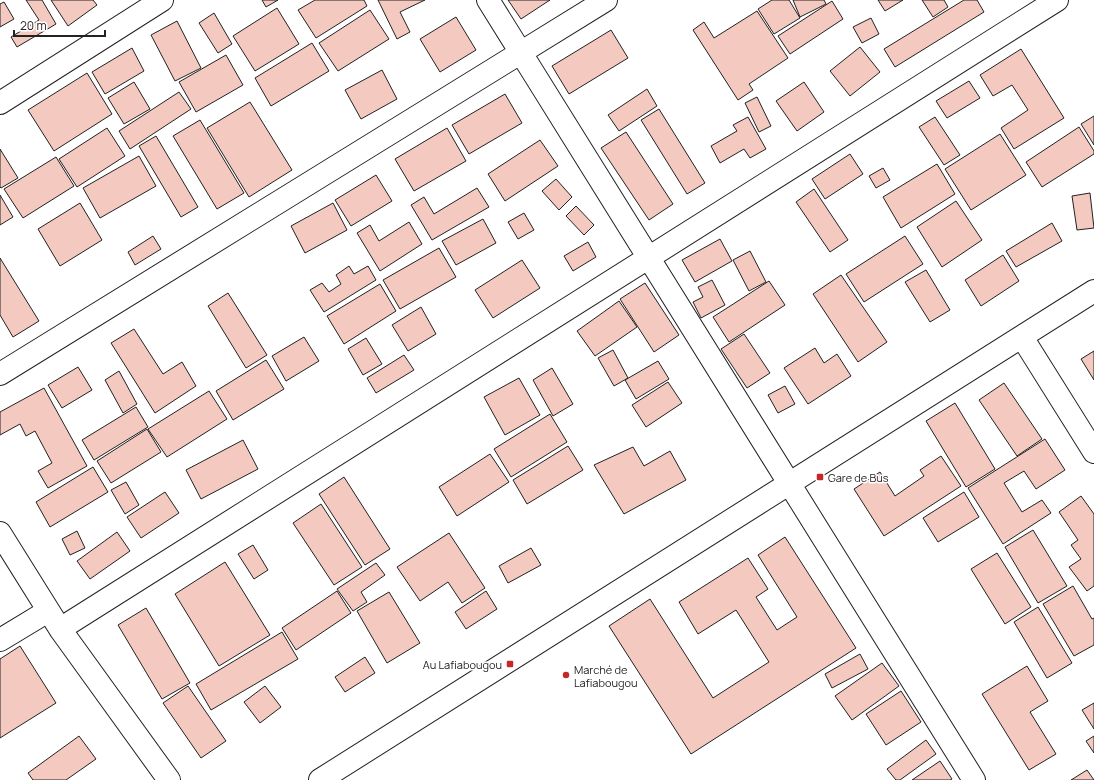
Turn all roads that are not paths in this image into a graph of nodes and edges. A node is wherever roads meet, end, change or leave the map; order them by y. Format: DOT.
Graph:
graph roads {
  1 [pos="162,0"];
  2 [pos="488,0"];
  3 [pos="606,0"];
  4 [pos="1057,0"];
  5 [pos="521,52"];
  6 [pos="0,103"];
  7 [pos="648,258"];
  8 [pos="1094,291"];
  9 [pos="1022,336"];
  10 [pos="0,374"];
  11 [pos="1094,452"];
  12 [pos="789,484"];
  13 [pos="0,533"];
  14 [pos="48,610"];
  15 [pos="60,629"];
  16 [pos="0,640"];
  17 [pos="169,780"];
  18 [pos="320,780"];
  19 [pos="974,780"];
  1 -- 6 [label="street"];
  2 -- 5 [label="street"];
  3 -- 5 [label="street"];
  4 -- 7 [label="street"];
  5 -- 7 [label="street"];
  5 -- 10 [label="street"];
  7 -- 12 [label="street"];
  7 -- 15 [label="street"];
  8 -- 9 [label="street"];
  9 -- 11 [label="street"];
  9 -- 12 [label="street"];
  12 -- 18 [label="street"];
  12 -- 19 [label="street"];
  13 -- 14 [label="street"];
  14 -- 15 [label="street"];
  14 -- 16 [label="street"];
  15 -- 17 [label="street"];
}
